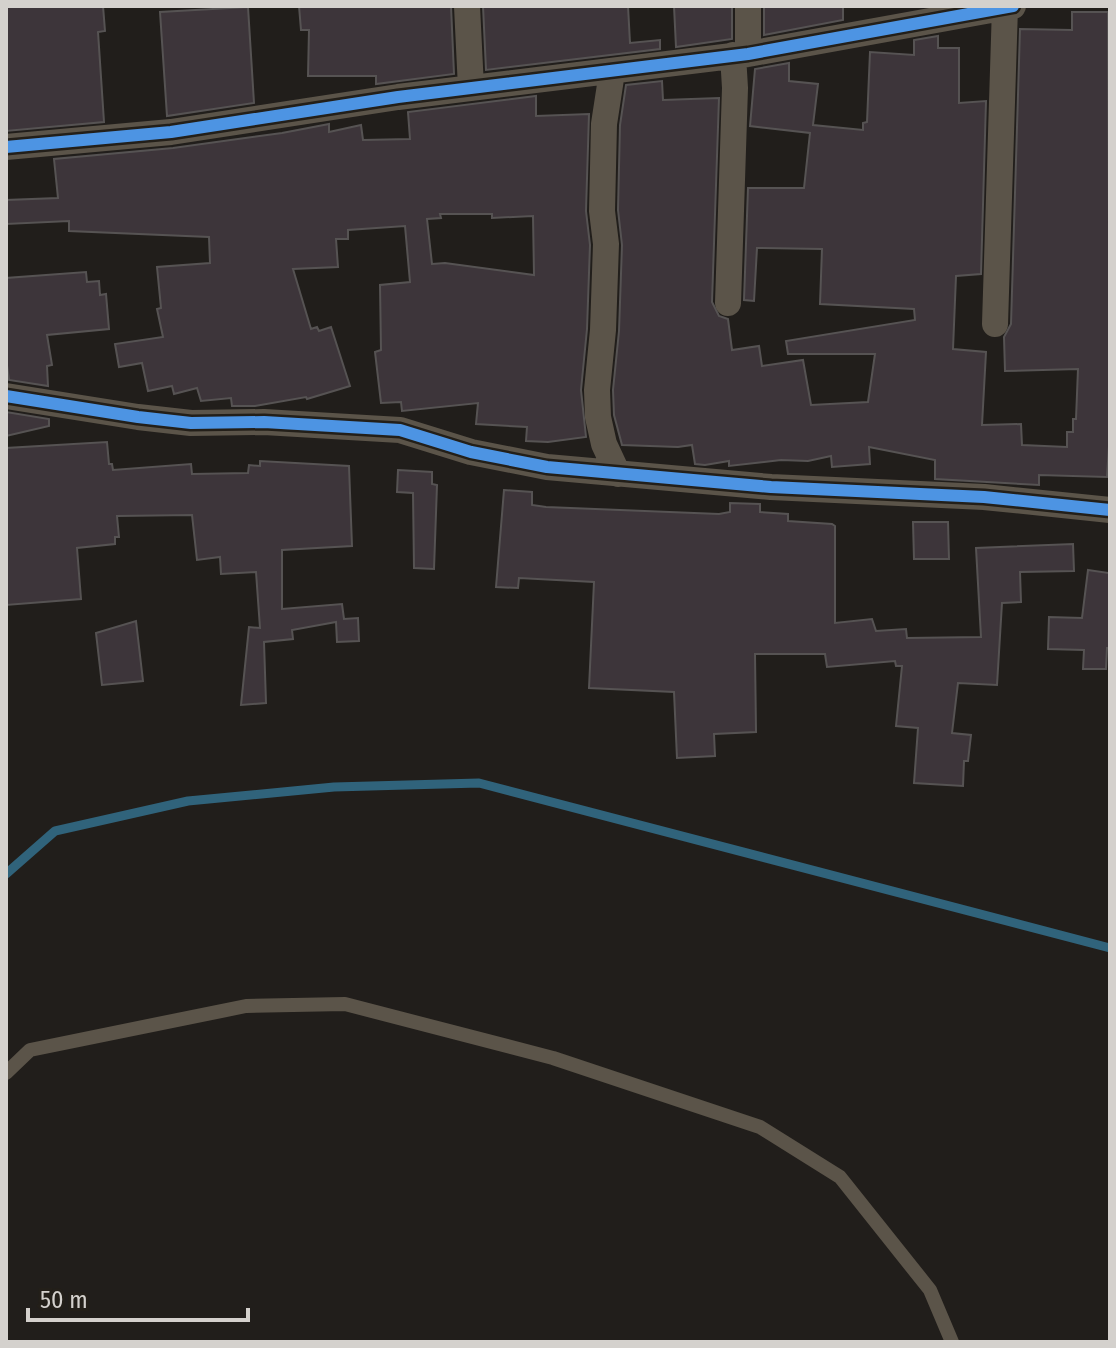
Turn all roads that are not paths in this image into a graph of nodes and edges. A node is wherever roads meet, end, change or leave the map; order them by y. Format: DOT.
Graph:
graph roads {
  1 [pos="467,6"];
  2 [pos="748,6"];
  3 [pos="1013,6"];
  4 [pos="1005,7"];
  5 [pos="741,55"];
  6 [pos="612,72"];
  7 [pos="471,88"];
  8 [pos="6,147"];
  9 [pos="728,303"];
  10 [pos="995,324"];
  11 [pos="6,396"];
  12 [pos="618,474"];
  13 [pos="1110,510"];
  14 [pos="6,1073"];
  15 [pos="952,1342"];
  1 -- 7 [label="street"];
  2 -- 5 [label="street"];
  3 -- 4 [label="street"];
  4 -- 5 [label="street"];
  4 -- 10 [label="street"];
  5 -- 6 [label="street"];
  5 -- 9 [label="street"];
  6 -- 7 [label="street"];
  6 -- 12 [label="street"];
  7 -- 8 [label="street"];
  11 -- 12 [label="street"];
  12 -- 13 [label="street"];
  14 -- 15 [label="lane"];
}
